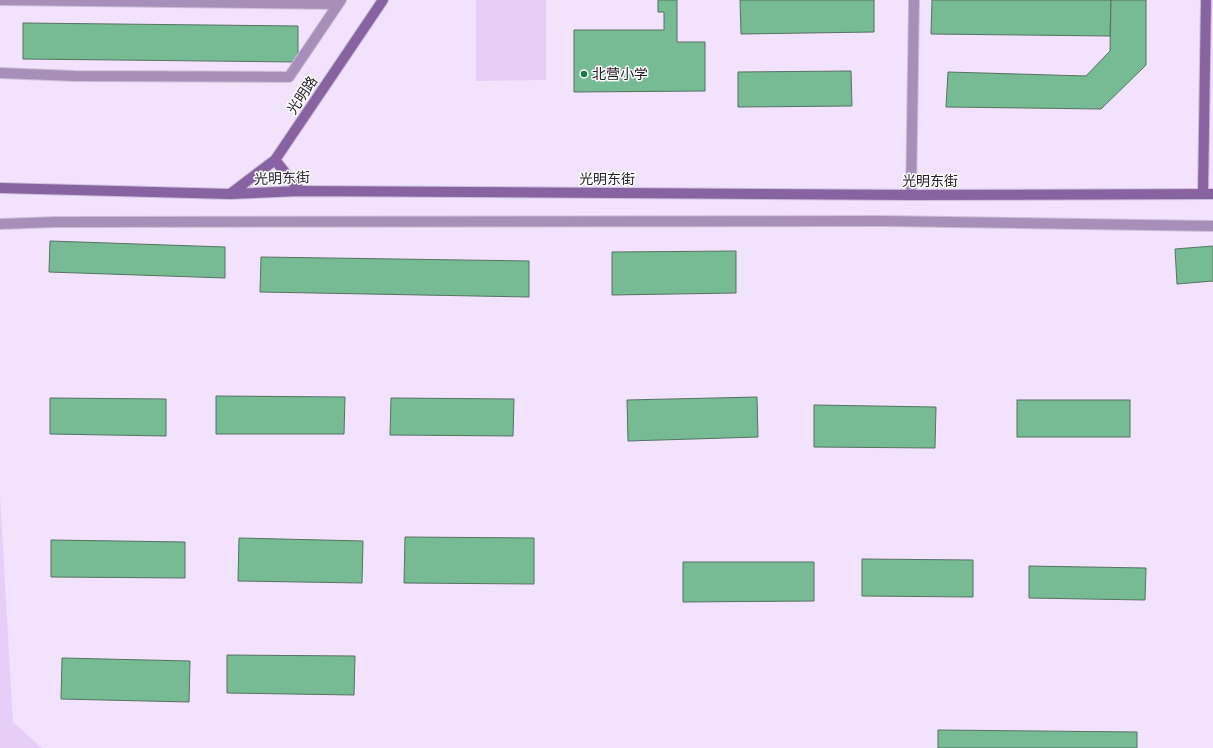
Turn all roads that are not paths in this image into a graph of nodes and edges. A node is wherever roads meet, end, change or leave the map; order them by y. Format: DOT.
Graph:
graph roads {
  1 [pos="0,0"];
  2 [pos="383,0"];
  3 [pos="914,0"];
  4 [pos="1206,0"];
  5 [pos="242,1"];
  6 [pos="340,2"];
  7 [pos="0,73"];
  8 [pos="275,160"];
  9 [pos="0,188"];
  10 [pos="300,191"];
  11 [pos="230,194"];
  12 [pos="1208,194"];
  13 [pos="911,195"];
  14 [pos="0,224"];
  15 [pos="1213,226"];
  1 -- 5 [label="street"];
  2 -- 8 [label="main road, 光明路"];
  3 -- 13 [label="street"];
  4 -- 12 [label="main road"];
  5 -- 6 [label="street"];
  6 -- 7 [label="street"];
  8 -- 10 [label="main road"];
  8 -- 11 [label="main road, 光明路"];
  9 -- 11 [label="main road, 光明东街"];
  10 -- 11 [label="main road, 光明东街"];
  10 -- 13 [label="main road, 光明东街"];
  12 -- 13 [label="main road, 光明东街"];
  14 -- 15 [label="street"];
}
